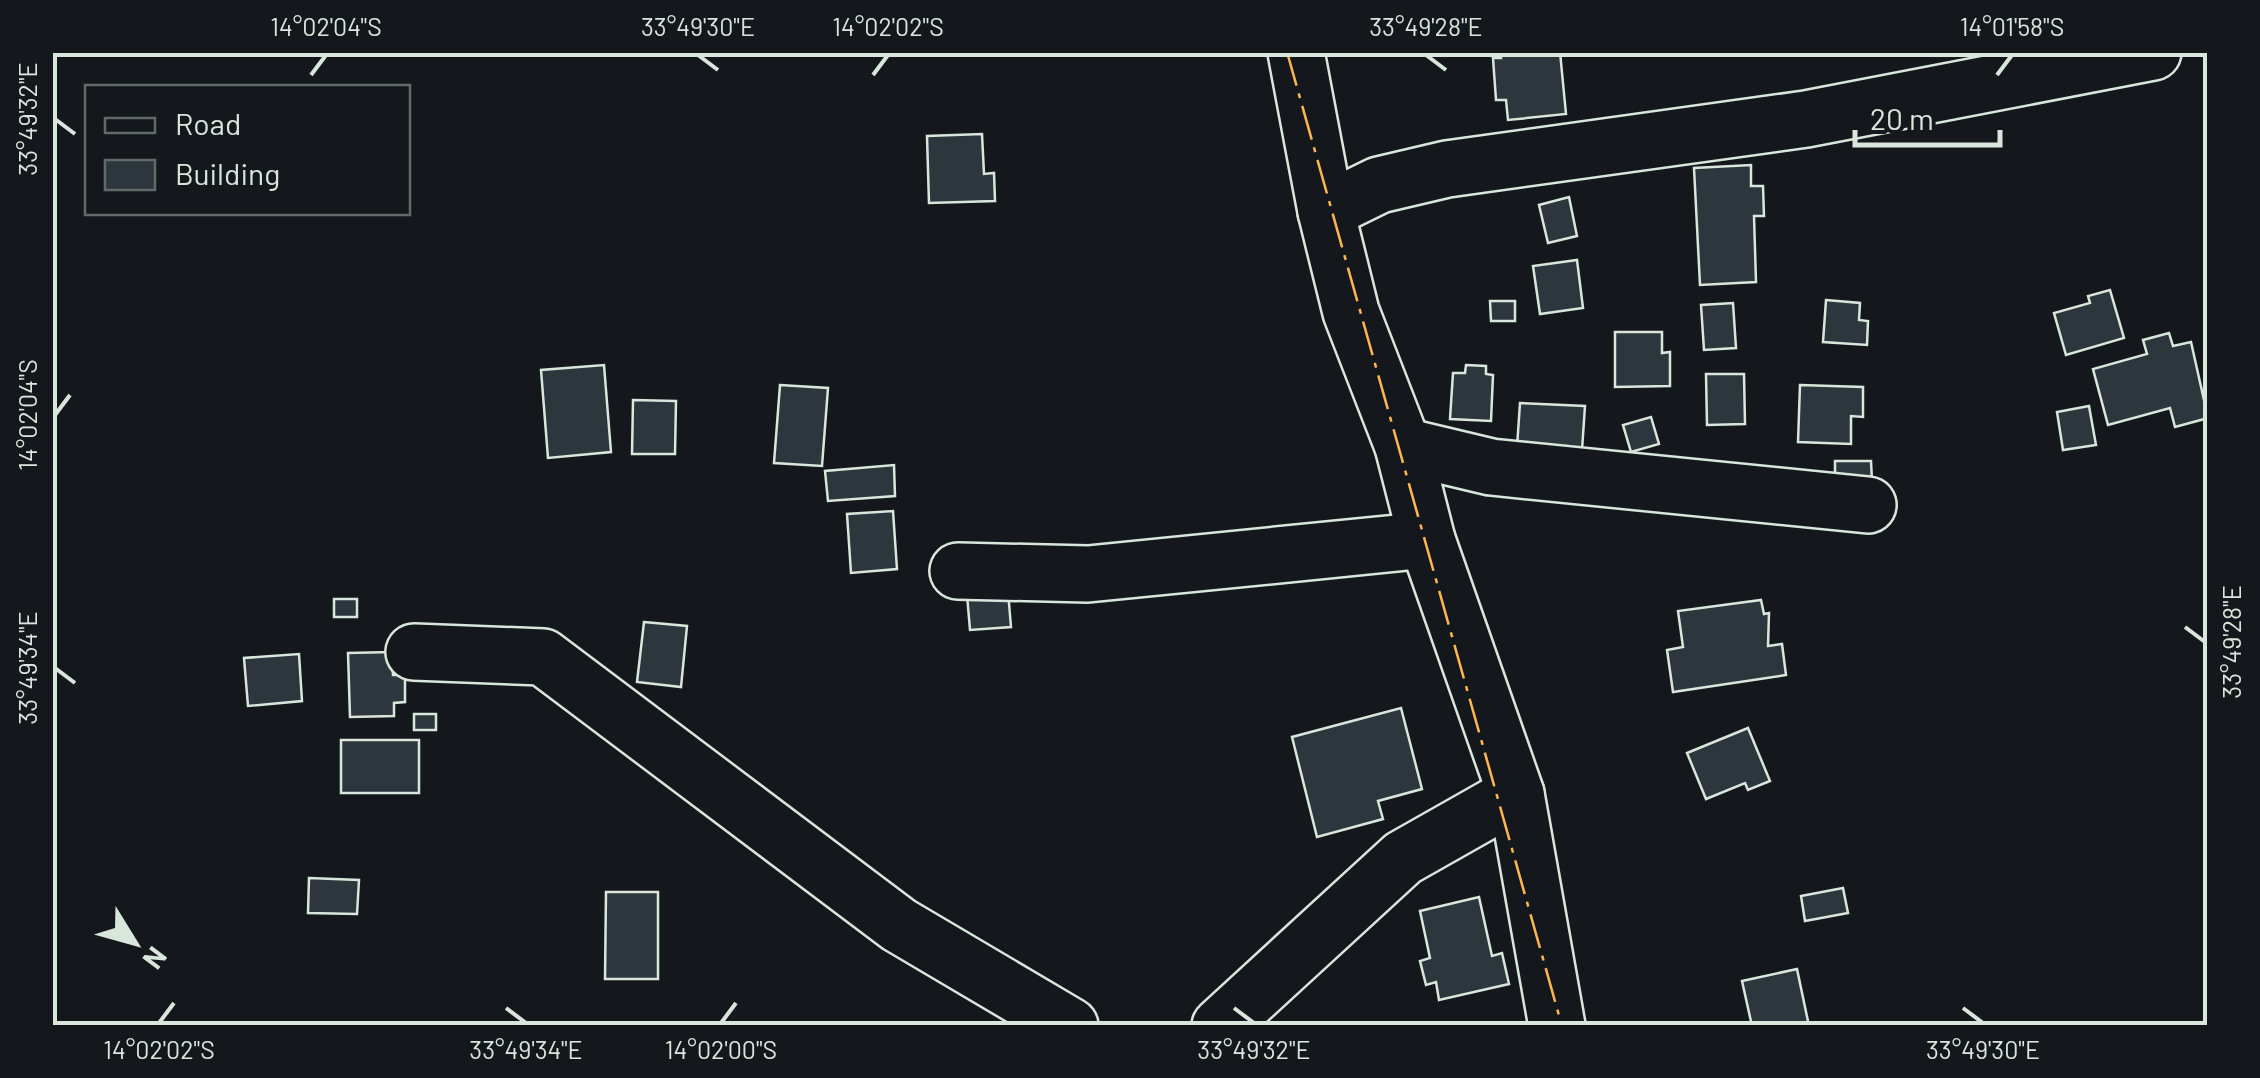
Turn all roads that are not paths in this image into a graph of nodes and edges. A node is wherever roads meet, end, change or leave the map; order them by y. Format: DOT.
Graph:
graph roads {
  1 [pos="1296,52"];
  2 [pos="2154,52"];
  3 [pos="1326,211"];
  4 [pos="1404,446"];
  5 [pos="1868,505"];
  6 [pos="1427,540"];
  7 [pos="958,571"];
  8 [pos="414,652"];
  9 [pos="1516,794"];
  10 [pos="1070,1026"];
  11 [pos="1220,1026"];
  12 [pos="1558,1026"];
  1 -- 3 [label="street"];
  2 -- 3 [label="street"];
  3 -- 4 [label="street"];
  4 -- 5 [label="street"];
  4 -- 6 [label="street"];
  6 -- 7 [label="street"];
  6 -- 9 [label="street"];
  8 -- 10 [label="street"];
  9 -- 11 [label="street"];
  9 -- 12 [label="street"];
}
